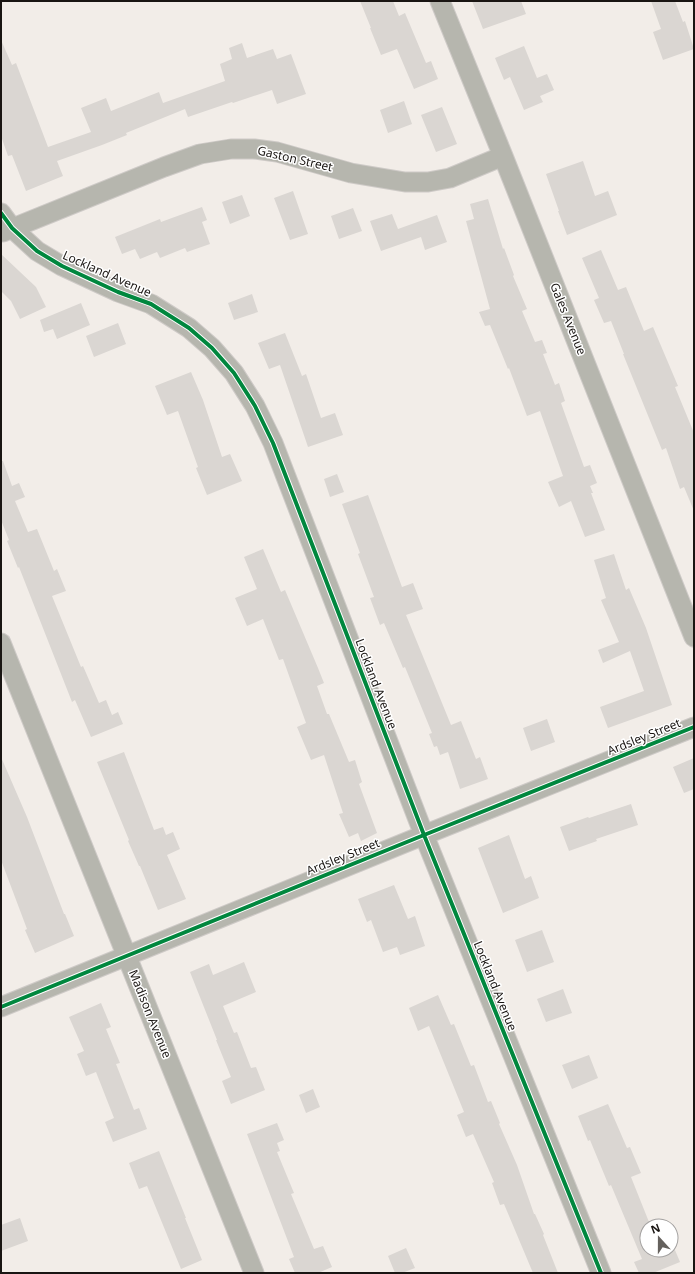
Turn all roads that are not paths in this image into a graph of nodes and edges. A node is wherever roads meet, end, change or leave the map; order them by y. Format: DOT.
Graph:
graph roads {
  1 [pos="440,1"];
  2 [pos="503,156"];
  3 [pos="1,213"];
  4 [pos="6,231"];
  5 [pos="694,637"];
  6 [pos="1,643"];
  7 [pos="694,728"];
  8 [pos="424,835"];
  9 [pos="127,956"];
  10 [pos="1,1007"];
  11 [pos="254,1273"];
  12 [pos="601,1273"];
  1 -- 2 [label="street, Gales Avenue"];
  2 -- 4 [label="street, Gaston Street"];
  2 -- 5 [label="street, Gales Avenue"];
  3 -- 4 [label="street, Lockland Avenue"];
  4 -- 8 [label="street, Lockland Avenue"];
  6 -- 9 [label="street, Madison Avenue"];
  7 -- 8 [label="street, Ardsley Street"];
  8 -- 9 [label="street, Ardsley Street"];
  8 -- 12 [label="street, Lockland Avenue"];
  9 -- 10 [label="street, Ardsley Street"];
  9 -- 11 [label="street, Madison Avenue"];
}
